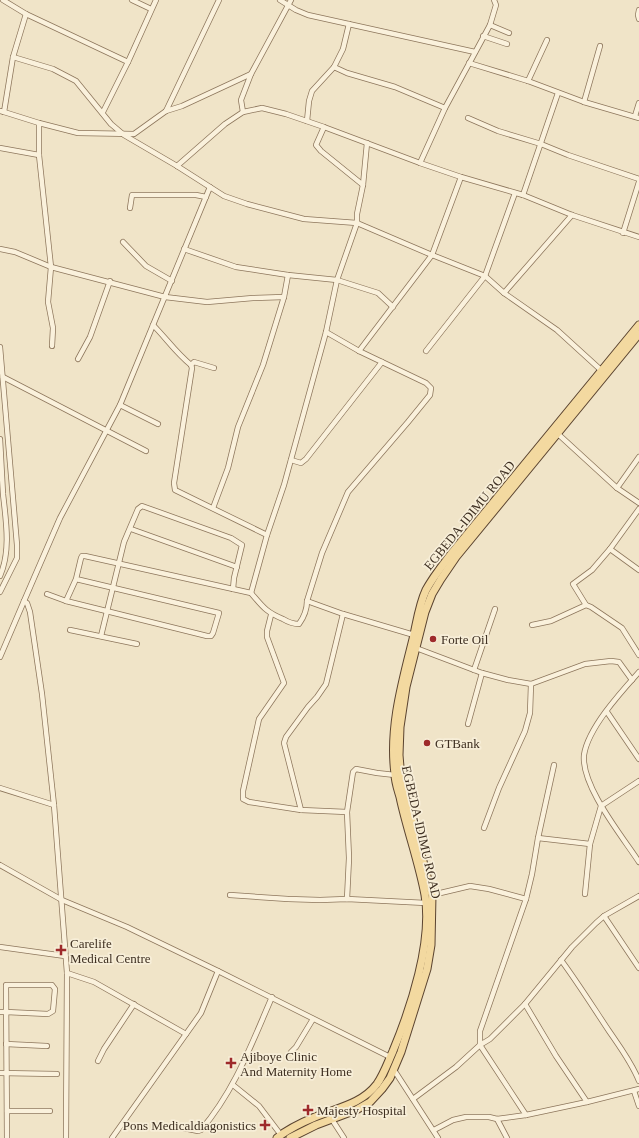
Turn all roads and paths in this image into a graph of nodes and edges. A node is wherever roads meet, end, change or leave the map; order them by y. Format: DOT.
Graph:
graph roads {
  1 [pos="3,0"];
  2 [pos="132,0"];
  3 [pos="156,0"];
  4 [pos="219,0"];
  5 [pos="280,0"];
  6 [pos="494,0"];
  7 [pos="289,2"];
  8 [pos="152,9"];
  9 [pos="639,10"];
  10 [pos="26,14"];
  11 [pos="639,19"];
  12 [pos="350,24"];
  13 [pos="490,25"];
  14 [pos="509,33"];
  15 [pos="483,36"];
  16 [pos="547,40"];
  17 [pos="507,44"];
  18 [pos="600,46"];
  19 [pos="475,52"];
  20 [pos="13,57"];
  21 [pos="128,62"];
  22 [pos="469,62"];
  23 [pos="334,67"];
  24 [pos="252,74"];
  25 [pos="528,81"];
  26 [pos="558,93"];
  27 [pos="584,102"];
  28 [pos="639,103"];
  29 [pos="445,108"];
  30 [pos="166,111"];
  31 [pos="2,112"];
  32 [pos="103,112"];
  33 [pos="243,112"];
  34 [pos="637,117"];
  35 [pos="468,118"];
  36 [pos="307,121"];
  37 [pos="39,123"];
  38 [pos="324,126"];
  39 [pos="124,134"];
  40 [pos="367,143"];
  41 [pos="541,144"];
  42 [pos="0,148"];
  43 [pos="39,155"];
  44 [pos="420,163"];
  45 [pos="177,166"];
  46 [pos="461,177"];
  47 [pos="639,179"];
  48 [pos="639,182"];
  49 [pos="363,185"];
  50 [pos="210,187"];
  51 [pos="515,193"];
  52 [pos="524,195"];
  53 [pos="206,197"];
  54 [pos="130,208"];
  55 [pos="572,215"];
  56 [pos="357,223"];
  57 [pos="623,233"];
  58 [pos="639,237"];
  59 [pos="123,242"];
  60 [pos="0,249"];
  61 [pos="184,249"];
  62 [pos="432,255"];
  63 [pos="51,267"];
  64 [pos="288,275"];
  65 [pos="485,276"];
  66 [pos="337,280"];
  67 [pos="110,281"];
  68 [pos="172,281"];
  69 [pos="504,293"];
  70 [pos="165,297"];
  71 [pos="284,297"];
  72 [pos="393,307"];
  73 [pos="639,324"];
  74 [pos="153,325"];
  75 [pos="326,332"];
  76 [pos="639,334"];
  77 [pos="52,346"];
  78 [pos="0,347"];
  79 [pos="359,350"];
  80 [pos="426,351"];
  81 [pos="78,359"];
  82 [pos="382,362"];
  83 [pos="191,365"];
  84 [pos="214,368"];
  85 [pos="602,371"];
  86 [pos="3,377"];
  87 [pos="120,405"];
  88 [pos="158,424"];
  89 [pos="107,431"];
  90 [pos="558,434"];
  91 [pos="0,439"];
  92 [pos="146,451"];
  93 [pos="639,457"];
  94 [pos="291,460"];
  95 [pos="11,487"];
  96 [pos="3,488"];
  97 [pos="617,488"];
  98 [pos="639,503"];
  99 [pos="213,508"];
  100 [pos="639,509"];
  101 [pos="131,529"];
  102 [pos="267,535"];
  103 [pos="610,548"];
  104 [pos="119,564"];
  105 [pos="237,568"];
  106 [pos="639,570"];
  107 [pos="0,576"];
  108 [pos="76,579"];
  109 [pos="113,587"];
  110 [pos="233,589"];
  111 [pos="0,592"];
  112 [pos="251,593"];
  113 [pos="47,594"];
  114 [pos="24,600"];
  115 [pos="66,601"];
  116 [pos="307,601"];
  117 [pos="586,605"];
  118 [pos="495,609"];
  119 [pos="106,611"];
  120 [pos="271,614"];
  121 [pos="343,614"];
  122 [pos="532,625"];
  123 [pos="70,630"];
  124 [pos="414,635"];
  125 [pos="100,636"];
  126 [pos="137,644"];
  127 [pos="416,648"];
  128 [pos="639,655"];
  129 [pos="0,656"];
  130 [pos="474,670"];
  131 [pos="639,672"];
  132 [pos="482,673"];
  133 [pos="632,680"];
  134 [pos="531,684"];
  135 [pos="607,712"];
  136 [pos="468,724"];
  137 [pos="639,759"];
  138 [pos="554,765"];
  139 [pos="395,775"];
  140 [pos="639,781"];
  141 [pos="0,788"];
  142 [pos="54,805"];
  143 [pos="601,806"];
  144 [pos="301,810"];
  145 [pos="347,812"];
  146 [pos="484,828"];
  147 [pos="538,838"];
  148 [pos="414,840"];
  149 [pos="590,844"];
  150 [pos="639,862"];
  151 [pos="0,865"];
  152 [pos="585,894"];
  153 [pos="230,895"];
  154 [pos="432,895"];
  155 [pos="639,896"];
  156 [pos="347,899"];
  157 [pos="526,899"];
  158 [pos="62,900"];
  159 [pos="426,903"];
  160 [pos="604,916"];
  161 [pos="0,947"];
  162 [pos="65,956"];
  163 [pos="561,960"];
  164 [pos="639,968"];
  165 [pos="218,971"];
  166 [pos="67,973"];
  167 [pos="0,985"];
  168 [pos="6,986"];
  169 [pos="272,997"];
  170 [pos="134,1004"];
  171 [pos="525,1004"];
  172 [pos="0,1012"];
  173 [pos="6,1012"];
  174 [pos="313,1019"];
  175 [pos="404,1033"];
  176 [pos="186,1034"];
  177 [pos="6,1044"];
  178 [pos="480,1045"];
  179 [pos="47,1046"];
  180 [pos="291,1052"];
  181 [pos="390,1057"];
  182 [pos="98,1062"];
  183 [pos="394,1070"];
  184 [pos="0,1073"];
  185 [pos="6,1073"];
  186 [pos="57,1074"];
  187 [pos="639,1081"];
  188 [pos="233,1086"];
  189 [pos="637,1090"];
  190 [pos="413,1099"];
  191 [pos="587,1102"];
  192 [pos="639,1106"];
  193 [pos="7,1111"];
  194 [pos="50,1111"];
  195 [pos="526,1115"];
  196 [pos="331,1118"];
  197 [pos="496,1119"];
  198 [pos="178,1127"];
  199 [pos="434,1130"];
  200 [pos="279,1137"];
  201 [pos="7,1138"];
  202 [pos="66,1138"];
  203 [pos="112,1138"];
  204 [pos="290,1138"];
  205 [pos="344,1138"];
  206 [pos="438,1138"];
  207 [pos="507,1138"];
  1 -- 10 [label="street"];
  2 -- 8 [label="street"];
  3 -- 8 [label="street"];
  4 -- 30 [label="street"];
  5 -- 7 [label="street"];
  6 -- 13 [label="street"];
  7 -- 12 [label="street"];
  7 -- 24 [label="street"];
  8 -- 21 [label="street"];
  9 -- 11 [label="street"];
  10 -- 20 [label="street"];
  10 -- 21 [label="street"];
  12 -- 19 [label="street"];
  12 -- 23 [label="street"];
  13 -- 14 [label="street"];
  13 -- 15 [label="street"];
  15 -- 17 [label="street"];
  15 -- 19 [label="street"];
  16 -- 25 [label="street"];
  18 -- 27 [label="street"];
  19 -- 22 [label="street"];
  20 -- 31 [label="street"];
  20 -- 32 [label="street"];
  21 -- 32 [label="street"];
  22 -- 25 [label="street"];
  22 -- 29 [label="street"];
  23 -- 29 [label="street"];
  23 -- 36 [label="street"];
  24 -- 30 [label="street"];
  24 -- 33 [label="street"];
  25 -- 26 [label="street"];
  26 -- 27 [label="street"];
  26 -- 41 [label="street"];
  27 -- 34 [label="street"];
  28 -- 34 [label="street"];
  29 -- 44 [label="street"];
  30 -- 39 [label="street"];
  31 -- 37 [label="street"];
  32 -- 39 [label="street"];
  33 -- 36 [label="street"];
  33 -- 45 [label="street"];
  35 -- 41 [label="street"];
  36 -- 38 [label="street"];
  37 -- 39 [label="street"];
  37 -- 43 [label="street"];
  38 -- 40 [label="street"];
  38 -- 49 [label="street"];
  39 -- 45 [label="street"];
  40 -- 44 [label="street"];
  40 -- 49 [label="street"];
  41 -- 47 [label="street"];
  41 -- 52 [label="street"];
  42 -- 43 [label="street"];
  43 -- 63 [label="street"];
  44 -- 46 [label="street"];
  45 -- 50 [label="street"];
  46 -- 51 [label="street"];
  46 -- 62 [label="street"];
  48 -- 57 [label="street"];
  49 -- 56 [label="street"];
  50 -- 53 [label="street"];
  50 -- 56 [label="street"];
  51 -- 52 [label="street"];
  51 -- 65 [label="street"];
  52 -- 55 [label="street"];
  53 -- 54 [label="street"];
  53 -- 61 [label="street"];
  55 -- 57 [label="street"];
  55 -- 69 [label="street"];
  56 -- 62 [label="street"];
  56 -- 66 [label="street"];
  57 -- 58 [label="street"];
  59 -- 68 [label="street"];
  60 -- 63 [label="street"];
  61 -- 64 [label="street"];
  61 -- 68 [label="street"];
  62 -- 65 [label="street"];
  62 -- 72 [label="street"];
  63 -- 67 [label="street"];
  63 -- 77 [label="street"];
  64 -- 66 [label="street"];
  64 -- 71 [label="street"];
  65 -- 69 [label="street"];
  65 -- 80 [label="street"];
  66 -- 72 [label="street"];
  66 -- 75 [label="street"];
  67 -- 70 [label="street"];
  67 -- 81 [label="street"];
  68 -- 70 [label="street"];
  69 -- 85 [label="street"];
  70 -- 71 [label="street"];
  70 -- 74 [label="street"];
  71 -- 99 [label="street"];
  72 -- 79 [label="street"];
  73 -- 85 [label="main road, EGBEDA-IDIMU ROAD"];
  74 -- 83 [label="street"];
  74 -- 87 [label="street"];
  75 -- 79 [label="street"];
  75 -- 94 [label="street"];
  76 -- 90 [label="main road, EGBEDA-IDIMU ROAD"];
  78 -- 86 [label="street"];
  79 -- 82 [label="street"];
  82 -- 94 [label="street"];
  82 -- 116 [label="street"];
  83 -- 84 [label="street"];
  83 -- 99 [label="street"];
  85 -- 124 [label="main road, EGBEDA-IDIMU ROAD"];
  86 -- 89 [label="street"];
  86 -- 95 [label="street"];
  87 -- 88 [label="street"];
  87 -- 89 [label="street"];
  89 -- 92 [label="street"];
  89 -- 114 [label="street"];
  90 -- 97 [label="street"];
  90 -- 127 [label="main road, EGBEDA-IDIMU ROAD"];
  91 -- 96 [label="street"];
  93 -- 97 [label="street"];
  94 -- 102 [label="street"];
  95 -- 96 [label="street"];
  95 -- 111 [label="street"];
  96 -- 107 [label="street"];
  97 -- 98 [label="street"];
  99 -- 102 [label="street"];
  100 -- 103 [label="street"];
  101 -- 104 [label="street"];
  101 -- 105 [label="street"];
  101 -- 105 [label="street"];
  102 -- 112 [label="street"];
  103 -- 106 [label="street"];
  103 -- 117 [label="street"];
  104 -- 108 [label="street"];
  104 -- 109 [label="street"];
  104 -- 110 [label="street"];
  105 -- 110 [label="street"];
  108 -- 109 [label="street"];
  108 -- 115 [label="street"];
  109 -- 119 [label="street"];
  109 -- 119 [label="street"];
  110 -- 112 [label="street"];
  112 -- 120 [label="street"];
  113 -- 115 [label="street"];
  114 -- 129 [label="street"];
  114 -- 142 [label="street"];
  115 -- 119 [label="street"];
  116 -- 120 [label="street"];
  116 -- 121 [label="street"];
  117 -- 122 [label="street"];
  117 -- 128 [label="street"];
  118 -- 130 [label="street"];
  119 -- 125 [label="street"];
  120 -- 144 [label="street"];
  121 -- 124 [label="street"];
  121 -- 144 [label="street"];
  123 -- 125 [label="street"];
  124 -- 139 [label="main road, EGBEDA-IDIMU ROAD"];
  125 -- 126 [label="street"];
  127 -- 130 [label="street"];
  127 -- 148 [label="main road, EGBEDA-IDIMU ROAD"];
  130 -- 132 [label="street"];
  131 -- 133 [label="street"];
  132 -- 134 [label="street"];
  132 -- 136 [label="street"];
  133 -- 134 [label="street"];
  133 -- 135 [label="street"];
  134 -- 146 [label="street"];
  135 -- 137 [label="street"];
  135 -- 143 [label="street"];
  138 -- 147 [label="street"];
  139 -- 145 [label="street"];
  139 -- 148 [label="main road, EGBEDA-IDIMU ROAD"];
  140 -- 143 [label="street"];
  141 -- 142 [label="street"];
  142 -- 158 [label="street"];
  143 -- 149 [label="street"];
  143 -- 150 [label="street"];
  144 -- 145 [label="street"];
  145 -- 156 [label="street"];
  147 -- 149 [label="street"];
  147 -- 157 [label="street"];
  148 -- 154 [label="main road, EGBEDA-IDIMU ROAD"];
  148 -- 159 [label="main road, EGBEDA-IDIMU ROAD"];
  149 -- 152 [label="street"];
  151 -- 158 [label="street"];
  153 -- 156 [label="street"];
  154 -- 157 [label="street"];
  154 -- 175 [label="main road, EGBEDA-IDIMU ROAD"];
  155 -- 160 [label="street"];
  156 -- 159 [label="street"];
  157 -- 178 [label="street"];
  158 -- 162 [label="street"];
  158 -- 165 [label="street"];
  159 -- 175 [label="main road, EGBEDA-IDIMU ROAD"];
  160 -- 163 [label="street"];
  160 -- 164 [label="street"];
  161 -- 162 [label="street"];
  162 -- 166 [label="street"];
  163 -- 171 [label="street"];
  163 -- 187 [label="street"];
  165 -- 169 [label="street"];
  165 -- 176 [label="street"];
  166 -- 170 [label="street"];
  166 -- 202 [label="street"];
  167 -- 168 [label="street"];
  168 -- 173 [label="street"];
  168 -- 173 [label="street"];
  169 -- 174 [label="street"];
  169 -- 188 [label="street"];
  170 -- 176 [label="street"];
  170 -- 182 [label="street"];
  171 -- 178 [label="street"];
  171 -- 191 [label="street"];
  172 -- 173 [label="street"];
  173 -- 177 [label="street"];
  174 -- 180 [label="street"];
  174 -- 181 [label="street"];
  175 -- 181 [label="main road, EGBEDA-IDIMU ROAD"];
  175 -- 183 [label="main road, EGBEDA-IDIMU ROAD"];
  176 -- 203 [label="street"];
  177 -- 179 [label="street"];
  177 -- 185 [label="street"];
  178 -- 190 [label="street"];
  178 -- 195 [label="street"];
  181 -- 200 [label="main road, EGBEDA-IDIMU ROAD"];
  183 -- 190 [label="street"];
  183 -- 196 [label="main road, EGBEDA-IDIMU ROAD"];
  184 -- 185 [label="street"];
  185 -- 186 [label="street"];
  185 -- 193 [label="street"];
  188 -- 198 [label="street"];
  188 -- 200 [label="street"];
  189 -- 191 [label="street"];
  189 -- 192 [label="street"];
  190 -- 199 [label="street"];
  191 -- 195 [label="street"];
  193 -- 194 [label="street"];
  193 -- 201 [label="street"];
  195 -- 197 [label="street"];
  196 -- 204 [label="main road, EGBEDA-IDIMU ROAD"];
  196 -- 205 [label="street"];
  197 -- 199 [label="street"];
  197 -- 207 [label="street"];
  199 -- 206 [label="street"];
}
